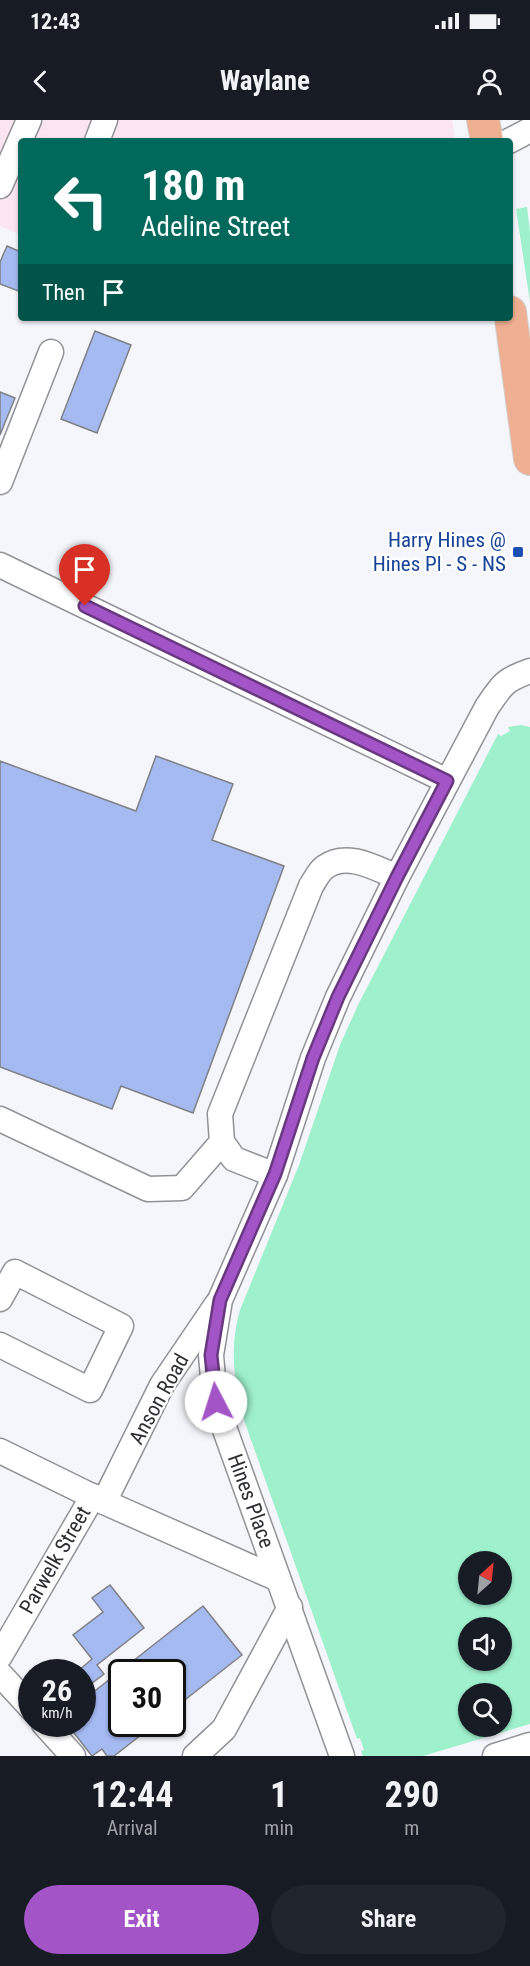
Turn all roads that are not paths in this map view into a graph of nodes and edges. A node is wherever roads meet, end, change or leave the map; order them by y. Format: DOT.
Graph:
graph roads {
  1 [pos="29,120"];
  2 [pos="105,120"];
  3 [pos="483,120"];
  4 [pos="530,130"];
  5 [pos="21,138"];
  6 [pos="98,138"];
  7 [pos="486,138"];
  8 [pos="513,139"];
  9 [pos="18,145"];
  10 [pos="0,186"];
  11 [pos="511,321"];
  12 [pos="51,352"];
  13 [pos="530,459"];
  14 [pos="0,482"];
  15 [pos="0,565"];
  16 [pos="530,671"];
  17 [pos="447,781"];
  18 [pos="397,877"];
  19 [pos="0,1119"];
  20 [pos="222,1142"];
  21 [pos="275,1174"];
  22 [pos="0,1299"];
  23 [pos="220,1300"];
  24 [pos="0,1345"];
  25 [pos="0,1451"];
  26 [pos="98,1499"];
  27 [pos="278,1579"];
  28 [pos="290,1607"];
  29 [pos="0,1656"];
  30 [pos="0,1674"];
  31 [pos="18,1694"];
  32 [pos="56,1737"];
  33 [pos="530,1745"];
  34 [pos="73,1756"];
  35 [pos="195,1756"];
  36 [pos="342,1756"];
  37 [pos="495,1756"];
  1 -- 5 [label="street"];
  2 -- 6 [label="street"];
  3 -- 7 [label="main road"];
  4 -- 8 [label="street"];
  9 -- 10 [label="street"];
  11 -- 13 [label="main road"];
  12 -- 14 [label="street"];
  15 -- 17 [label="street"];
  16 -- 17 [label="street, Hines Place"];
  17 -- 18 [label="street, Hines Place"];
  18 -- 20 [label="street"];
  18 -- 21 [label="street, Hines Place"];
  19 -- 20 [label="street"];
  20 -- 21 [label="street"];
  21 -- 23 [label="street, Hines Place"];
  22 -- 24 [label="street"];
  23 -- 26 [label="street, Anson Road"];
  23 -- 27 [label="street, Hines Place"];
  25 -- 26 [label="street"];
  26 -- 27 [label="street"];
  26 -- 29 [label="street, Parwelk Street"];
  27 -- 28 [label="street, Hines Place"];
  28 -- 35 [label="street"];
  28 -- 36 [label="street, Hines Place"];
  30 -- 31 [label="street"];
  32 -- 34 [label="street"];
  33 -- 37 [label="street"];
}
